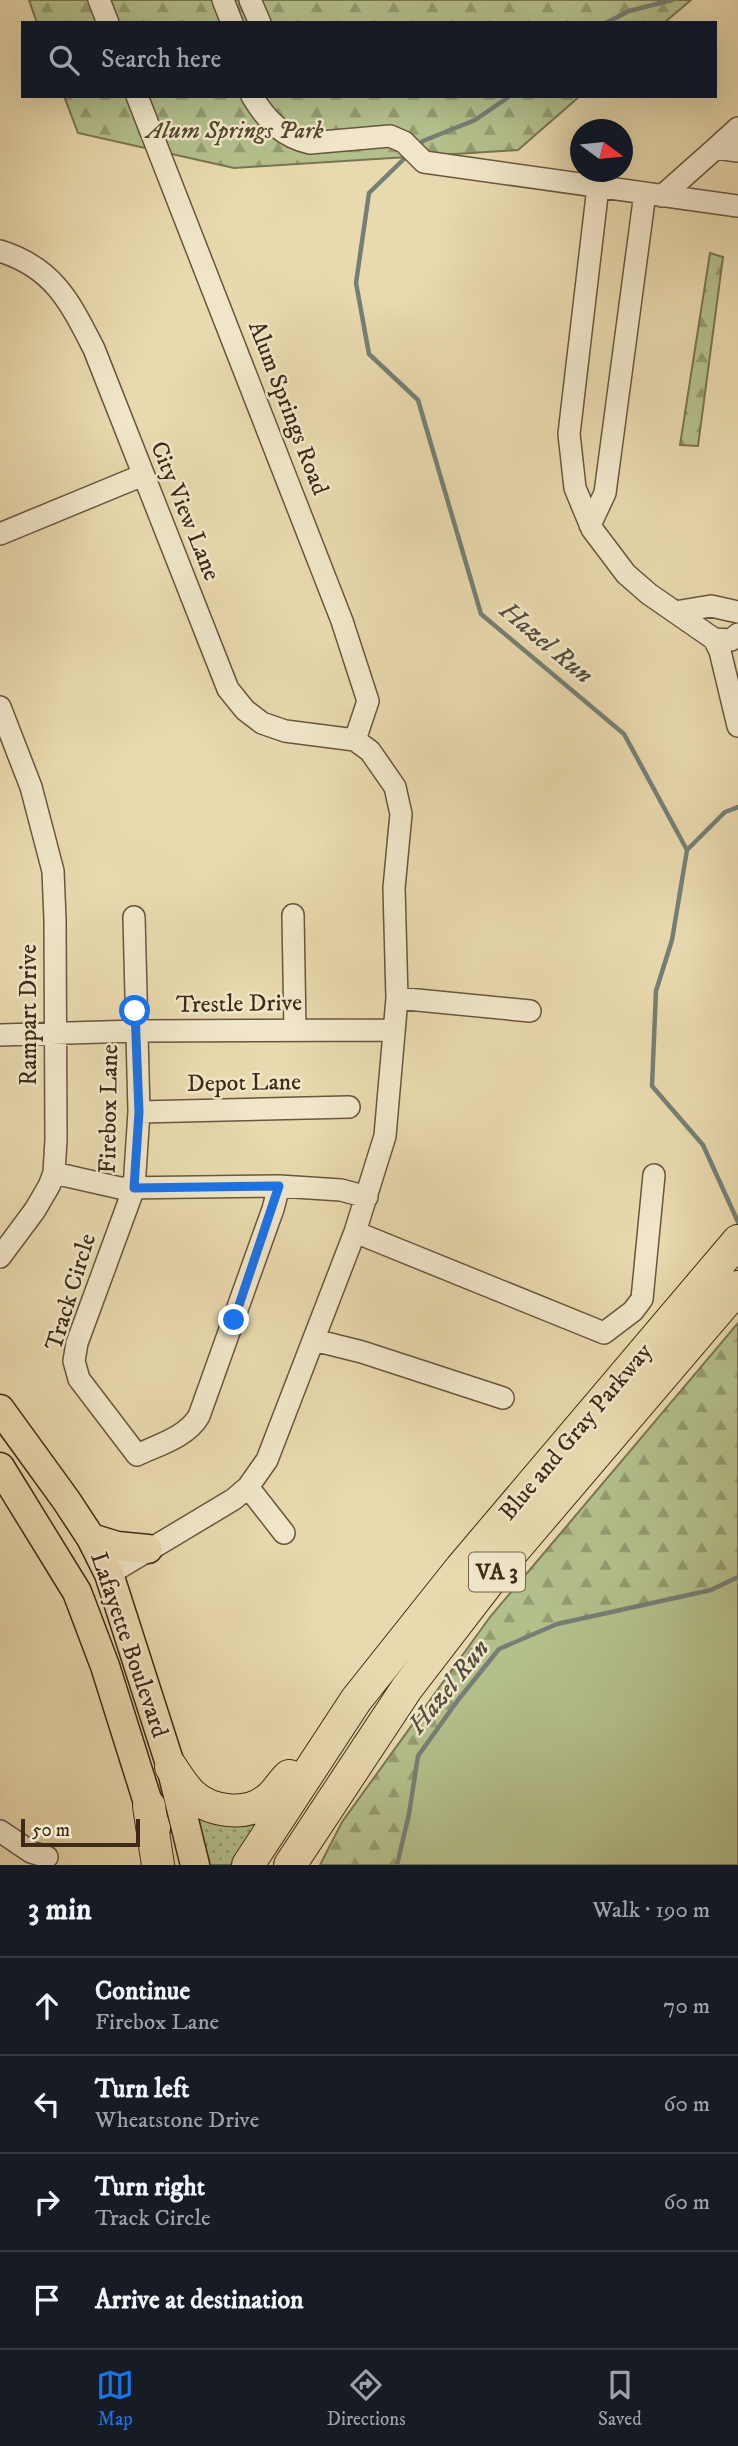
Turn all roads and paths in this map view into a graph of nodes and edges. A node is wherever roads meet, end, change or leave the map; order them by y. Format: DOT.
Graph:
graph roads {
  1 [pos="99,0"];
  2 [pos="223,0"];
  3 [pos="250,0"];
  4 [pos="107,21"];
  5 [pos="231,21"];
  6 [pos="259,21"];
  7 [pos="138,98"];
  8 [pos="253,98"];
  9 [pos="738,128"];
  10 [pos="716,148"];
  11 [pos="738,151"];
  12 [pos="598,187"];
  13 [pos="654,194"];
  14 [pos="738,206"];
  15 [pos="0,251"];
  16 [pos="143,475"];
  17 [pos="590,525"];
  18 [pos="0,534"];
  19 [pos="675,612"];
  20 [pos="738,612"];
  21 [pos="738,634"];
  22 [pos="714,639"];
  23 [pos="0,707"];
  24 [pos="738,726"];
  25 [pos="355,740"];
  26 [pos="293,915"];
  27 [pos="134,917"];
  28 [pos="397,998"];
  29 [pos="530,1012"];
  30 [pos="295,1029"];
  31 [pos="394,1030"];
  32 [pos="137,1031"];
  33 [pos="55,1033"];
  34 [pos="0,1035"];
  35 [pos="349,1107"];
  36 [pos="139,1112"];
  37 [pos="54,1172"];
  38 [pos="654,1175"];
  39 [pos="279,1186"];
  40 [pos="134,1188"];
  41 [pos="367,1197"];
  42 [pos="355,1232"];
  43 [pos="7,1239"];
  44 [pos="738,1241"];
  45 [pos="0,1257"];
  46 [pos="727,1285"];
  47 [pos="314,1340"];
  48 [pos="503,1398"];
  49 [pos="0,1409"];
  50 [pos="0,1466"];
  51 [pos="248,1487"];
  52 [pos="284,1533"];
  53 [pos="91,1538"];
  54 [pos="148,1549"];
  55 [pos="62,1565"];
  56 [pos="109,1574"];
  57 [pos="321,1752"];
  58 [pos="171,1767"];
  59 [pos="149,1806"];
  60 [pos="0,1831"];
  61 [pos="47,1857"];
  62 [pos="158,1865"];
  63 [pos="167,1865"];
  64 [pos="195,1865"];
  65 [pos="248,1865"];
  66 [pos="290,1865"];
  1 -- 4 [label="street"];
  2 -- 5 [label="street"];
  3 -- 6 [label="street"];
  7 -- 25 [label="street, Alum Springs Road"];
  8 -- 12 [label="street"];
  9 -- 10 [label="street"];
  10 -- 11 [label="street"];
  10 -- 13 [label="street"];
  12 -- 13 [label="street"];
  12 -- 17 [label="street"];
  13 -- 14 [label="street"];
  13 -- 17 [label="street"];
  15 -- 16 [label="street, City View Lane"];
  16 -- 18 [label="street"];
  16 -- 25 [label="street, City View Lane"];
  17 -- 19 [label="street"];
  19 -- 20 [label="street"];
  19 -- 22 [label="street"];
  21 -- 22 [label="street"];
  22 -- 24 [label="street"];
  23 -- 33 [label="street, Rampart Drive"];
  25 -- 28 [label="street"];
  26 -- 30 [label="street"];
  27 -- 32 [label="street, Firebox Lane"];
  28 -- 29 [label="street"];
  28 -- 31 [label="street"];
  30 -- 31 [label="street, Trestle Drive"];
  30 -- 32 [label="street, Trestle Drive"];
  31 -- 41 [label="street"];
  32 -- 33 [label="street, Trestle Drive"];
  32 -- 36 [label="street, Firebox Lane"];
  33 -- 34 [label="street, Trestle Drive"];
  33 -- 37 [label="street, Rampart Drive"];
  35 -- 36 [label="street, Depot Lane"];
  36 -- 40 [label="street, Firebox Lane"];
  37 -- 40 [label="street"];
  37 -- 43 [label="street, Rampart Drive"];
  38 -- 42 [label="street"];
  39 -- 40 [label="street"];
  39 -- 40 [label="street, Track Circle"];
  39 -- 41 [label="street"];
  41 -- 42 [label="street"];
  42 -- 47 [label="street"];
  43 -- 45 [label="street, Rampart Drive"];
  44 -- 46 [label="highway, Blue and Gray Parkway / VA 3"];
  46 -- 57 [label="highway, Blue and Gray Parkway / VA 3"];
  46 -- 66 [label="highway, Blue and Gray Parkway / VA 3"];
  47 -- 48 [label="street"];
  47 -- 51 [label="street"];
  49 -- 53 [label="main road, Lafayette Boulevard"];
  50 -- 55 [label="main road, Lafayette Boulevard"];
  51 -- 52 [label="street"];
  51 -- 54 [label="street"];
  53 -- 54 [label="main road"];
  53 -- 56 [label="main road, Lafayette Boulevard"];
  54 -- 56 [label="street"];
  55 -- 56 [label="main road"];
  55 -- 59 [label="main road, Lafayette Boulevard"];
  56 -- 58 [label="main road, Lafayette Boulevard"];
  57 -- 58 [label="highway"];
  57 -- 65 [label="highway, Blue and Gray Parkway / VA 3"];
  58 -- 64 [label="main road, Lafayette Boulevard"];
  59 -- 62 [label="highway"];
  59 -- 63 [label="main road, Lafayette Boulevard"];
  60 -- 61 [label="street"];
}
